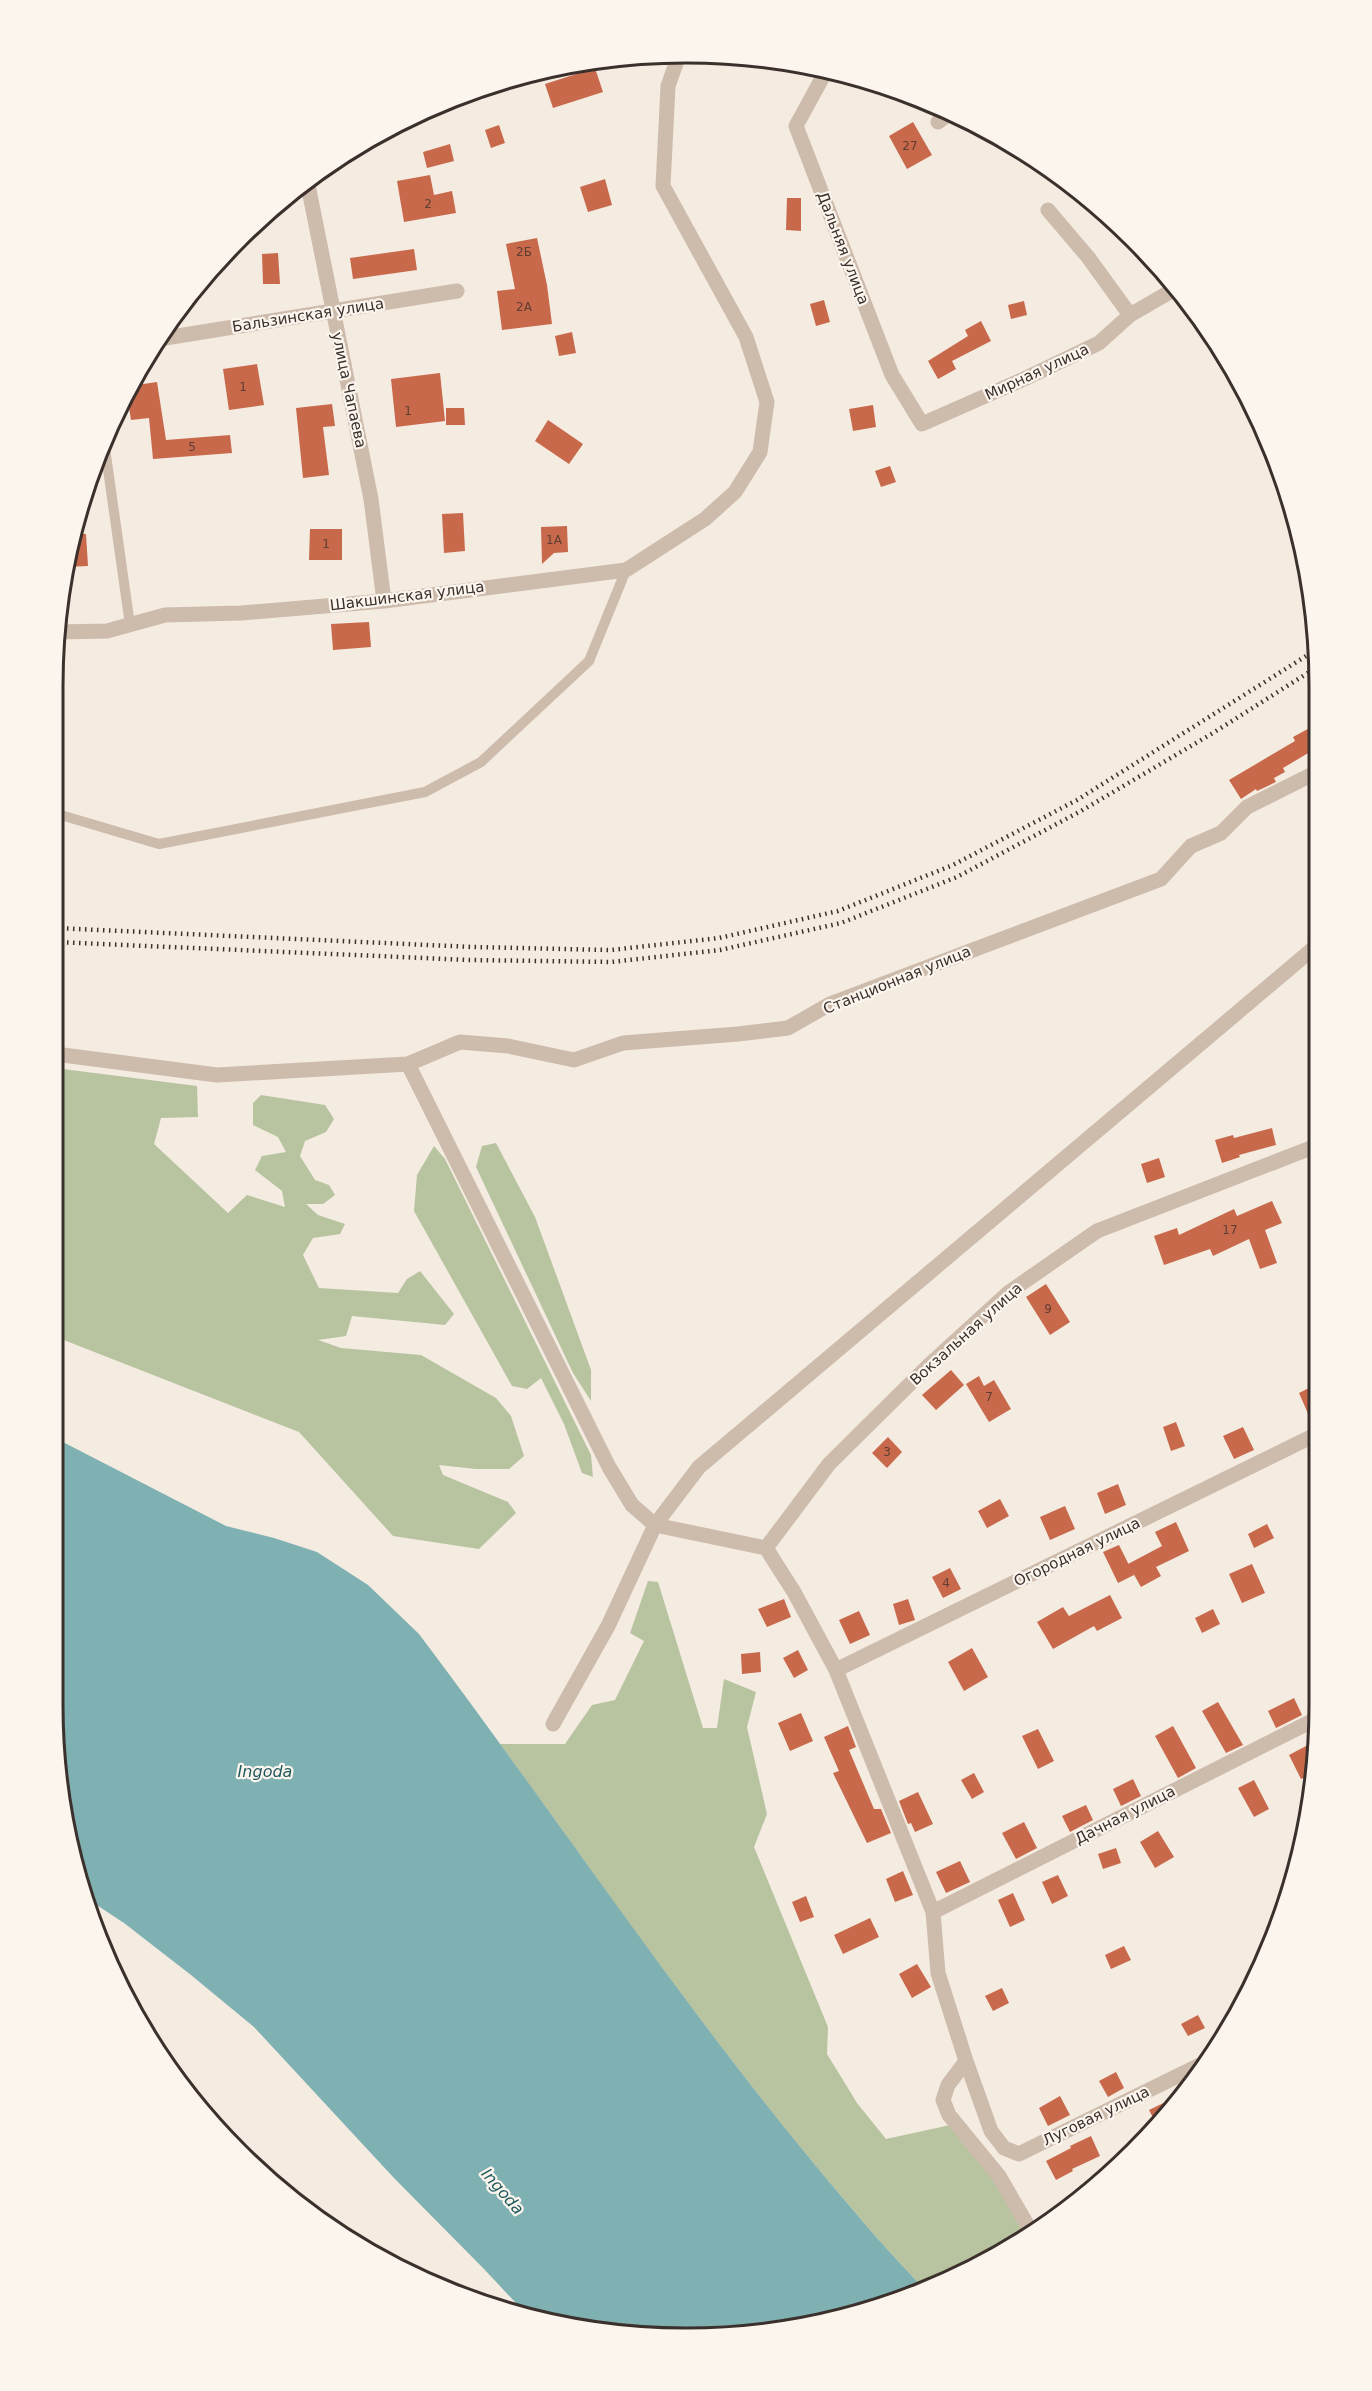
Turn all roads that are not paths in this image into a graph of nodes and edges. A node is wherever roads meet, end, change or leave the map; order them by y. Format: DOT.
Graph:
graph roads {
  1 [pos="676,63"];
  2 [pos="822,78"];
  3 [pos="309,191"];
  4 [pos="1048,210"];
  5 [pos="457,291"];
  6 [pos="1169,293"];
  7 [pos="332,311"];
  8 [pos="1130,315"];
  9 [pos="170,337"];
  10 [pos="922,424"];
  11 [pos="106,458"];
  12 [pos="626,570"];
  13 [pos="384,601"];
  14 [pos="130,625"];
  15 [pos="65,632"];
  16 [pos="1309,776"];
  17 [pos="63,816"];
  18 [pos="1309,952"];
  19 [pos="63,1055"];
  20 [pos="408,1064"];
  21 [pos="1309,1149"];
  22 [pos="1309,1438"];
  23 [pos="655,1526"];
  24 [pos="766,1548"];
  25 [pos="836,1670"];
  26 [pos="1309,1723"];
  27 [pos="553,1724"];
  28 [pos="933,1912"];
  29 [pos="966,2061"];
  30 [pos="1190,2070"];
  31 [pos="1028,2226"];
  1 -- 12 [label="street, Шакшинская улица"];
  2 -- 10 [label="street, Дальняя улица"];
  3 -- 7 [label="street, улица Чапаева"];
  4 -- 8 [label="street"];
  5 -- 7 [label="street, Бальзинская улица"];
  6 -- 8 [label="street, Мирная улица"];
  7 -- 9 [label="street, Бальзинская улица"];
  7 -- 13 [label="street, улица Чапаева"];
  8 -- 10 [label="street, Мирная улица"];
  11 -- 14 [label="lane"];
  12 -- 13 [label="street, Шакшинская улица"];
  12 -- 17 [label="lane"];
  13 -- 14 [label="street, Шакшинская улица"];
  14 -- 15 [label="street, Шакшинская улица"];
  16 -- 20 [label="street, Станционная улица"];
  18 -- 23 [label="street"];
  19 -- 20 [label="street, Станционная улица"];
  20 -- 23 [label="street"];
  21 -- 24 [label="street, Вокзальная улица"];
  22 -- 25 [label="street, Огородная улица"];
  23 -- 24 [label="street"];
  23 -- 27 [label="street"];
  24 -- 25 [label="street"];
  25 -- 28 [label="street"];
  26 -- 28 [label="street, Дачная улица"];
  28 -- 29 [label="street"];
  29 -- 30 [label="street, Луговая улица"];
  29 -- 31 [label="street"];
}
